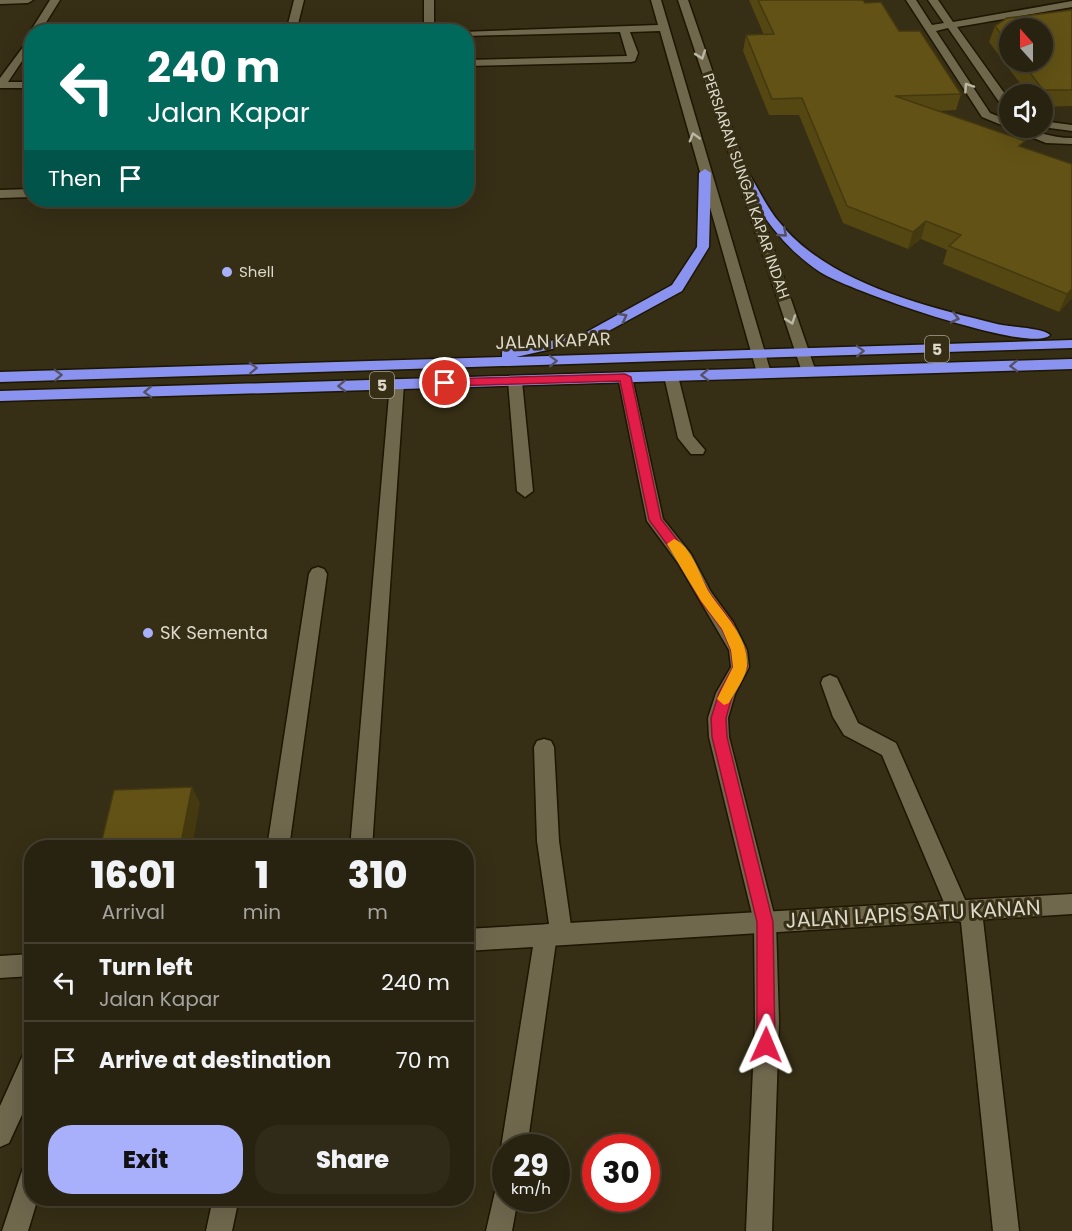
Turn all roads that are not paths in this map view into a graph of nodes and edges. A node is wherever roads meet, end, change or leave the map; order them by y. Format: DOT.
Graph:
graph roads {
  1 [pos="28,0"];
  2 [pos="55,0"];
  3 [pos="299,0"];
  4 [pos="429,0"];
  5 [pos="656,0"];
  6 [pos="683,0"];
  7 [pos="911,0"];
  8 [pos="933,0"];
  9 [pos="0,1"];
  10 [pos="1072,4"];
  11 [pos="40,24"];
  12 [pos="293,24"];
  13 [pos="429,24"];
  14 [pos="949,26"];
  15 [pos="664,28"];
  16 [pos="624,29"];
  17 [pos="928,29"];
  18 [pos="474,33"];
  19 [pos="24,50"];
  20 [pos="474,63"];
  21 [pos="24,85"];
  22 [pos="0,86"];
  23 [pos="999,96"];
  24 [pos="999,120"];
  25 [pos="1053,125"];
  26 [pos="1072,128"];
  27 [pos="1042,138"];
  28 [pos="1072,141"];
  29 [pos="739,167"];
  30 [pos="705,173"];
  31 [pos="24,193"];
  32 [pos="0,194"];
  33 [pos="1072,336"];
  34 [pos="1072,344"];
  35 [pos="802,353"];
  36 [pos="759,354"];
  37 [pos="1072,364"];
  38 [pos="362,367"];
  39 [pos="809,372"];
  40 [pos="764,373"];
  41 [pos="671,376"];
  42 [pos="0,377"];
  43 [pos="625,377"];
  44 [pos="515,381"];
  45 [pos="398,384"];
  46 [pos="0,396"];
  47 [pos="696,450"];
  48 [pos="525,491"];
  49 [pos="318,574"];
  50 [pos="830,683"];
  51 [pos="544,747"];
  52 [pos="279,840"];
  53 [pos="362,840"];
  54 [pos="1072,904"];
  55 [pos="965,912"];
  56 [pos="765,922"];
  57 [pos="554,933"];
  58 [pos="474,939"];
  59 [pos="24,966"];
  60 [pos="0,967"];
  61 [pos="24,1082"];
  62 [pos="0,1134"];
  63 [pos="516,1134"];
  64 [pos="24,1202"];
  65 [pos="224,1206"];
  66 [pos="502,1212"];
  67 [pos="15,1231"];
  68 [pos="219,1231"];
  69 [pos="499,1231"];
  70 [pos="759,1231"];
  71 [pos="1006,1231"];
  1 -- 9 [label="street"];
  2 -- 11 [label="street"];
  3 -- 12 [label="street"];
  4 -- 13 [label="street"];
  5 -- 15 [label="street, PERSIARAN SUNGAI KAPAR INDAH"];
  6 -- 29 [label="street, PERSIARAN SUNGAI KAPAR INDAH, one-way"];
  7 -- 17 [label="street"];
  8 -- 14 [label="street"];
  10 -- 14 [label="street"];
  14 -- 17 [label="street"];
  14 -- 23 [label="street"];
  15 -- 16 [label="street"];
  30 -- 15 [label="street, PERSIARAN SUNGAI KAPAR INDAH, one-way"];
  16 -- 18 [label="street"];
  16 -- 20 [label="street"];
  24 -- 17 [label="street, one-way"];
  19 -- 22 [label="street"];
  21 -- 22 [label="street"];
  25 -- 26 [label="street"];
  27 -- 28 [label="street"];
  29 -- 33 [label="highway, one-way"];
  29 -- 35 [label="street, PERSIARAN SUNGAI KAPAR INDAH, one-way"];
  30 -- 36 [label="street, PERSIARAN SUNGAI KAPAR INDAH"];
  38 -- 30 [label="highway, one-way"];
  31 -- 32 [label="street"];
  35 -- 34 [label="highway, JALAN KAPAR / 5, one-way"];
  35 -- 36 [label="highway, JALAN KAPAR / 5"];
  35 -- 39 [label="street, PERSIARAN SUNGAI KAPAR INDAH"];
  38 -- 36 [label="highway, JALAN KAPAR / 5, one-way"];
  36 -- 40 [label="street, PERSIARAN SUNGAI KAPAR INDAH"];
  37 -- 39 [label="highway, 5, one-way"];
  42 -- 38 [label="highway, JALAN KAPAR / 5, one-way"];
  39 -- 40 [label="highway, 5"];
  40 -- 41 [label="highway, 5, one-way"];
  41 -- 43 [label="highway, 5"];
  41 -- 47 [label="street"];
  43 -- 44 [label="highway, 5"];
  43 -- 56 [label="street"];
  44 -- 45 [label="highway, 5"];
  44 -- 48 [label="street"];
  45 -- 46 [label="highway, 5, one-way"];
  45 -- 53 [label="street"];
  49 -- 52 [label="street"];
  50 -- 55 [label="street"];
  51 -- 57 [label="street"];
  54 -- 55 [label="street, JALAN LAPIS SATU KANAN"];
  55 -- 56 [label="street, JALAN LAPIS SATU KANAN"];
  55 -- 71 [label="street"];
  56 -- 57 [label="street, JALAN LAPIS SATU KANAN"];
  56 -- 70 [label="street"];
  57 -- 58 [label="street, JALAN LAPIS SATU KANAN"];
  57 -- 63 [label="street"];
  59 -- 60 [label="street"];
  61 -- 62 [label="street"];
  64 -- 67 [label="street"];
  65 -- 68 [label="street"];
  66 -- 69 [label="street"];
}
